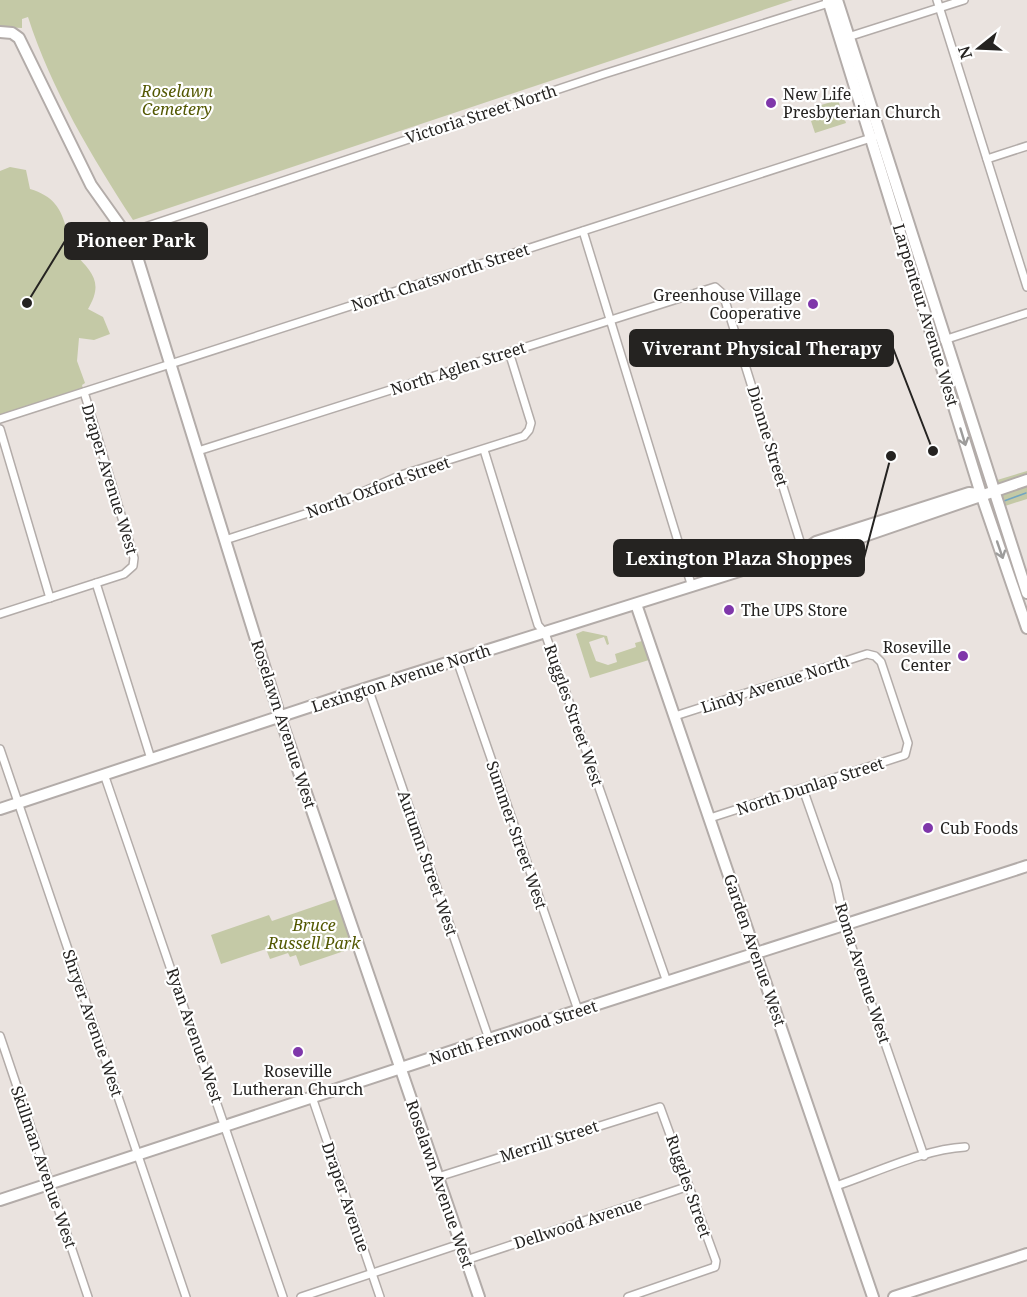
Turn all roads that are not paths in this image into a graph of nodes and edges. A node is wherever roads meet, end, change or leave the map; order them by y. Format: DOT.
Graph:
graph roads {
  1 [pos="964,0"];
  2 [pos="832,1"];
  3 [pos="938,4"];
  4 [pos="0,32"];
  5 [pos="848,37"];
  6 [pos="876,137"];
  7 [pos="1027,146"];
  8 [pos="987,159"];
  9 [pos="583,231"];
  10 [pos="127,233"];
  11 [pos="1027,287"];
  12 [pos="719,289"];
  13 [pos="1027,313"];
  14 [pos="611,321"];
  15 [pos="945,339"];
  16 [pos="933,343"];
  17 [pos="509,352"];
  18 [pos="171,364"];
  19 [pos="84,392"];
  20 [pos="0,419"];
  21 [pos="0,429"];
  22 [pos="483,450"];
  23 [pos="198,451"];
  24 [pos="1027,480"];
  25 [pos="992,491"];
  26 [pos="981,494"];
  27 [pos="225,540"];
  28 [pos="803,551"];
  29 [pos="96,583"];
  30 [pos="692,586"];
  31 [pos="1027,593"];
  32 [pos="50,597"];
  33 [pos="636,604"];
  34 [pos="0,614"];
  35 [pos="1027,628"];
  36 [pos="545,633"];
  37 [pos="457,660"];
  38 [pos="368,688"];
  39 [pos="675,716"];
  40 [pos="280,717"];
  41 [pos="0,749"];
  42 [pos="908,751"];
  43 [pos="151,759"];
  44 [pos="104,774"];
  45 [pos="803,789"];
  46 [pos="16,803"];
  47 [pos="0,808"];
  48 [pos="710,818"];
  49 [pos="1027,866"];
  50 [pos="844,925"];
  51 [pos="756,953"];
  52 [pos="667,982"];
  53 [pos="578,1010"];
  54 [pos="489,1039"];
  55 [pos="0,1040"];
  56 [pos="401,1068"];
  57 [pos="312,1097"];
  58 [pos="660,1107"];
  59 [pos="226,1125"];
  60 [pos="965,1147"];
  61 [pos="138,1154"];
  62 [pos="924,1156"];
  63 [pos="438,1177"];
  64 [pos="50,1184"];
  65 [pos="689,1186"];
  66 [pos="836,1186"];
  67 [pos="0,1200"];
  68 [pos="460,1244"];
  69 [pos="1027,1254"];
  70 [pos="466,1260"];
  71 [pos="372,1273"];
  72 [pos="88,1297"];
  73 [pos="186,1297"];
  74 [pos="283,1297"];
  75 [pos="301,1297"];
  76 [pos="380,1297"];
  77 [pos="479,1297"];
  78 [pos="628,1297"];
  79 [pos="873,1297"];
  80 [pos="894,1297"];
  1 -- 3 [label="street"];
  2 -- 5 [label="street, Larpenteur Avenue West"];
  2 -- 6 [label="street, Larpenteur Avenue West"];
  2 -- 10 [label="street, Victoria Street North"];
  3 -- 5 [label="street"];
  3 -- 8 [label="street"];
  4 -- 10 [label="street, Roselawn Avenue West"];
  5 -- 6 [label="street, Larpenteur Avenue West"];
  6 -- 9 [label="street, North Chatsworth Street"];
  6 -- 15 [label="street, Larpenteur Avenue West"];
  6 -- 16 [label="street, Larpenteur Avenue West"];
  7 -- 8 [label="street"];
  8 -- 11 [label="street"];
  9 -- 14 [label="street"];
  9 -- 18 [label="street, North Chatsworth Street"];
  10 -- 18 [label="street, Roselawn Avenue West"];
  12 -- 14 [label="street, North Aglen Street"];
  12 -- 28 [label="street, Dionne Street"];
  13 -- 15 [label="street"];
  14 -- 17 [label="street, North Aglen Street"];
  14 -- 30 [label="street"];
  15 -- 16 [label="street"];
  15 -- 25 [label="street, Larpenteur Avenue West"];
  16 -- 26 [label="street, Larpenteur Avenue West, one-way"];
  17 -- 22 [label="street, North Oxford Street"];
  17 -- 23 [label="street, North Aglen Street"];
  18 -- 19 [label="street, North Chatsworth Street"];
  18 -- 23 [label="street, Roselawn Avenue West"];
  19 -- 20 [label="street, North Chatsworth Street"];
  19 -- 29 [label="street, Draper Avenue West"];
  21 -- 32 [label="street"];
  22 -- 27 [label="street, North Oxford Street"];
  22 -- 36 [label="street, Ruggles Street West"];
  23 -- 27 [label="street, Roselawn Avenue West"];
  24 -- 25 [label="street, Lexington Avenue North"];
  25 -- 26 [label="street, Lexington Avenue North"];
  25 -- 31 [label="street, Larpenteur Avenue West"];
  26 -- 28 [label="street, Lexington Avenue North"];
  26 -- 35 [label="street, Larpenteur Avenue West, one-way"];
  27 -- 40 [label="street, Roselawn Avenue West"];
  28 -- 30 [label="street, Lexington Avenue North"];
  29 -- 32 [label="street"];
  29 -- 43 [label="street"];
  30 -- 33 [label="street, Lexington Avenue North"];
  32 -- 34 [label="street"];
  33 -- 36 [label="street, Lexington Avenue North"];
  33 -- 39 [label="street, Garden Avenue West"];
  36 -- 37 [label="street, Lexington Avenue North"];
  36 -- 52 [label="street, Ruggles Street West"];
  37 -- 38 [label="street, Lexington Avenue North"];
  37 -- 53 [label="street, Summer Street West"];
  38 -- 40 [label="street, Lexington Avenue North"];
  38 -- 54 [label="street, Autumn Street West"];
  39 -- 42 [label="street, Lindy Avenue North"];
  39 -- 48 [label="street, Garden Avenue West"];
  40 -- 43 [label="street, Lexington Avenue North"];
  40 -- 56 [label="street, Roselawn Avenue West"];
  41 -- 46 [label="street, Shryer Avenue West"];
  42 -- 45 [label="street, North Dunlap Street"];
  43 -- 44 [label="street, Lexington Avenue North"];
  44 -- 46 [label="street, Lexington Avenue North"];
  44 -- 59 [label="street, Ryan Avenue West"];
  45 -- 48 [label="street, North Dunlap Street"];
  45 -- 50 [label="street, Roma Avenue West"];
  46 -- 47 [label="street, Lexington Avenue North"];
  46 -- 61 [label="street, Shryer Avenue West"];
  48 -- 51 [label="street, Garden Avenue West"];
  49 -- 50 [label="street, North Fernwood Street"];
  50 -- 51 [label="street, North Fernwood Street"];
  50 -- 62 [label="street, Roma Avenue West"];
  51 -- 52 [label="street, North Fernwood Street"];
  51 -- 66 [label="street, Garden Avenue West"];
  52 -- 53 [label="street, North Fernwood Street"];
  53 -- 54 [label="street, North Fernwood Street"];
  54 -- 56 [label="street, North Fernwood Street"];
  55 -- 64 [label="street, Skillman Avenue West"];
  56 -- 57 [label="street, North Fernwood Street"];
  56 -- 63 [label="street, Roselawn Avenue West"];
  57 -- 59 [label="street, North Fernwood Street"];
  57 -- 71 [label="street, Draper Avenue"];
  58 -- 63 [label="street, Merrill Street"];
  58 -- 65 [label="street, Ruggles Street"];
  59 -- 61 [label="street, North Fernwood Street"];
  59 -- 74 [label="street, Ryan Avenue West"];
  60 -- 62 [label="street"];
  61 -- 64 [label="street, North Fernwood Street"];
  61 -- 73 [label="street, Shryer Avenue West"];
  62 -- 66 [label="street"];
  63 -- 68 [label="street, Roselawn Avenue West"];
  64 -- 67 [label="street, North Fernwood Street"];
  64 -- 72 [label="street, Skillman Avenue West"];
  65 -- 70 [label="street, Dellwood Avenue"];
  65 -- 78 [label="street, Ruggles Street"];
  66 -- 79 [label="street, Garden Avenue West"];
  68 -- 70 [label="street, Roselawn Avenue West"];
  68 -- 71 [label="street"];
  69 -- 80 [label="street"];
  70 -- 77 [label="street, Roselawn Avenue West"];
  71 -- 75 [label="street"];
  71 -- 76 [label="street, Draper Avenue"];
}
